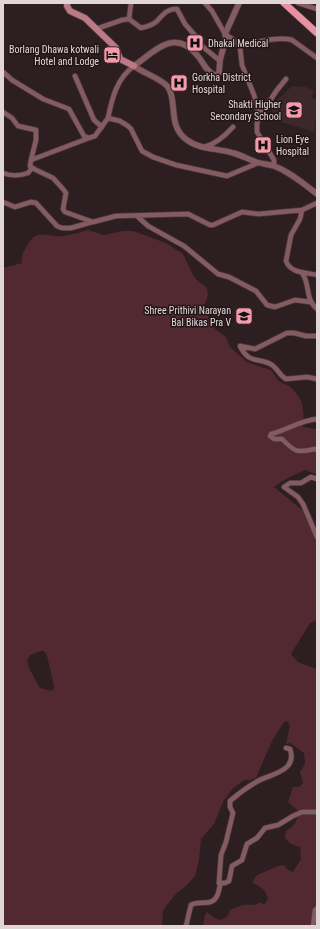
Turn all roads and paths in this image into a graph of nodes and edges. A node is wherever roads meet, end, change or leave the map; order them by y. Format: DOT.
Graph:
graph roads {
  1 [pos="67,3"];
  2 [pos="131,3"];
  3 [pos="205,3"];
  4 [pos="239,3"];
  5 [pos="284,3"];
  6 [pos="298,3"];
  7 [pos="317,9"];
  8 [pos="129,20"];
  9 [pos="96,29"];
  10 [pos="317,33"];
  11 [pos="225,34"];
  12 [pos="240,46"];
  13 [pos="317,58"];
  14 [pos="220,61"];
  15 [pos="134,66"];
  16 [pos="3,72"];
  17 [pos="75,76"];
  18 [pos="286,79"];
  19 [pos="3,112"];
  20 [pos="259,115"];
  21 [pos="108,118"];
  22 [pos="102,127"];
  23 [pos="233,127"];
  24 [pos="88,138"];
  25 [pos="203,147"];
  26 [pos="31,160"];
  27 [pos="258,163"];
  28 [pos="274,166"];
  29 [pos="32,168"];
  30 [pos="3,173"];
  31 [pos="317,194"];
  32 [pos="3,202"];
  33 [pos="317,204"];
  34 [pos="302,210"];
  35 [pos="137,216"];
  36 [pos="93,222"];
  37 [pos="302,273"];
  38 [pos="317,276"];
  39 [pos="310,302"];
  40 [pos="317,309"];
  41 [pos="317,336"];
  42 [pos="317,379"];
  43 [pos="317,419"];
  44 [pos="317,450"];
  45 [pos="317,479"];
  46 [pos="317,537"];
  47 [pos="286,748"];
  48 [pos="317,812"];
  49 [pos="221,883"];
  50 [pos="317,908"];
  51 [pos="186,926"];
  52 [pos="313,926"];
  1 -- 9 [label="main road"];
  2 -- 8 [label="street"];
  3 -- 11 [label="street"];
  4 -- 11 [label="street"];
  5 -- 10 [label="main road"];
  6 -- 7 [label="street"];
  8 -- 9 [label="street"];
  8 -- 14 [label="street"];
  9 -- 15 [label="main road"];
  11 -- 12 [label="street"];
  11 -- 14 [label="street"];
  12 -- 13 [label="street"];
  12 -- 20 [label="street"];
  14 -- 15 [label="street"];
  15 -- 21 [label="street"];
  15 -- 25 [label="street"];
  16 -- 24 [label="street"];
  17 -- 22 [label="street"];
  18 -- 20 [label="street"];
  19 -- 26 [label="street"];
  20 -- 28 [label="street"];
  21 -- 22 [label="street"];
  21 -- 27 [label="street"];
  22 -- 24 [label="street"];
  23 -- 25 [label="street"];
  24 -- 26 [label="street"];
  25 -- 27 [label="street"];
  26 -- 29 [label="street"];
  27 -- 28 [label="street"];
  28 -- 31 [label="street"];
  29 -- 30 [label="street"];
  29 -- 36 [label="street"];
  32 -- 36 [label="street"];
  33 -- 34 [label="street"];
  34 -- 35 [label="street"];
  34 -- 37 [label="street"];
  35 -- 36 [label="street"];
  35 -- 39 [label="street"];
  37 -- 38 [label="street"];
  37 -- 39 [label="street"];
  39 -- 40 [label="street"];
  41 -- 42 [label="street"];
  43 -- 44 [label="street"];
  45 -- 46 [label="street"];
  47 -- 49 [label="street"];
  48 -- 49 [label="street"];
  49 -- 51 [label="street"];
  50 -- 52 [label="street"];
}
